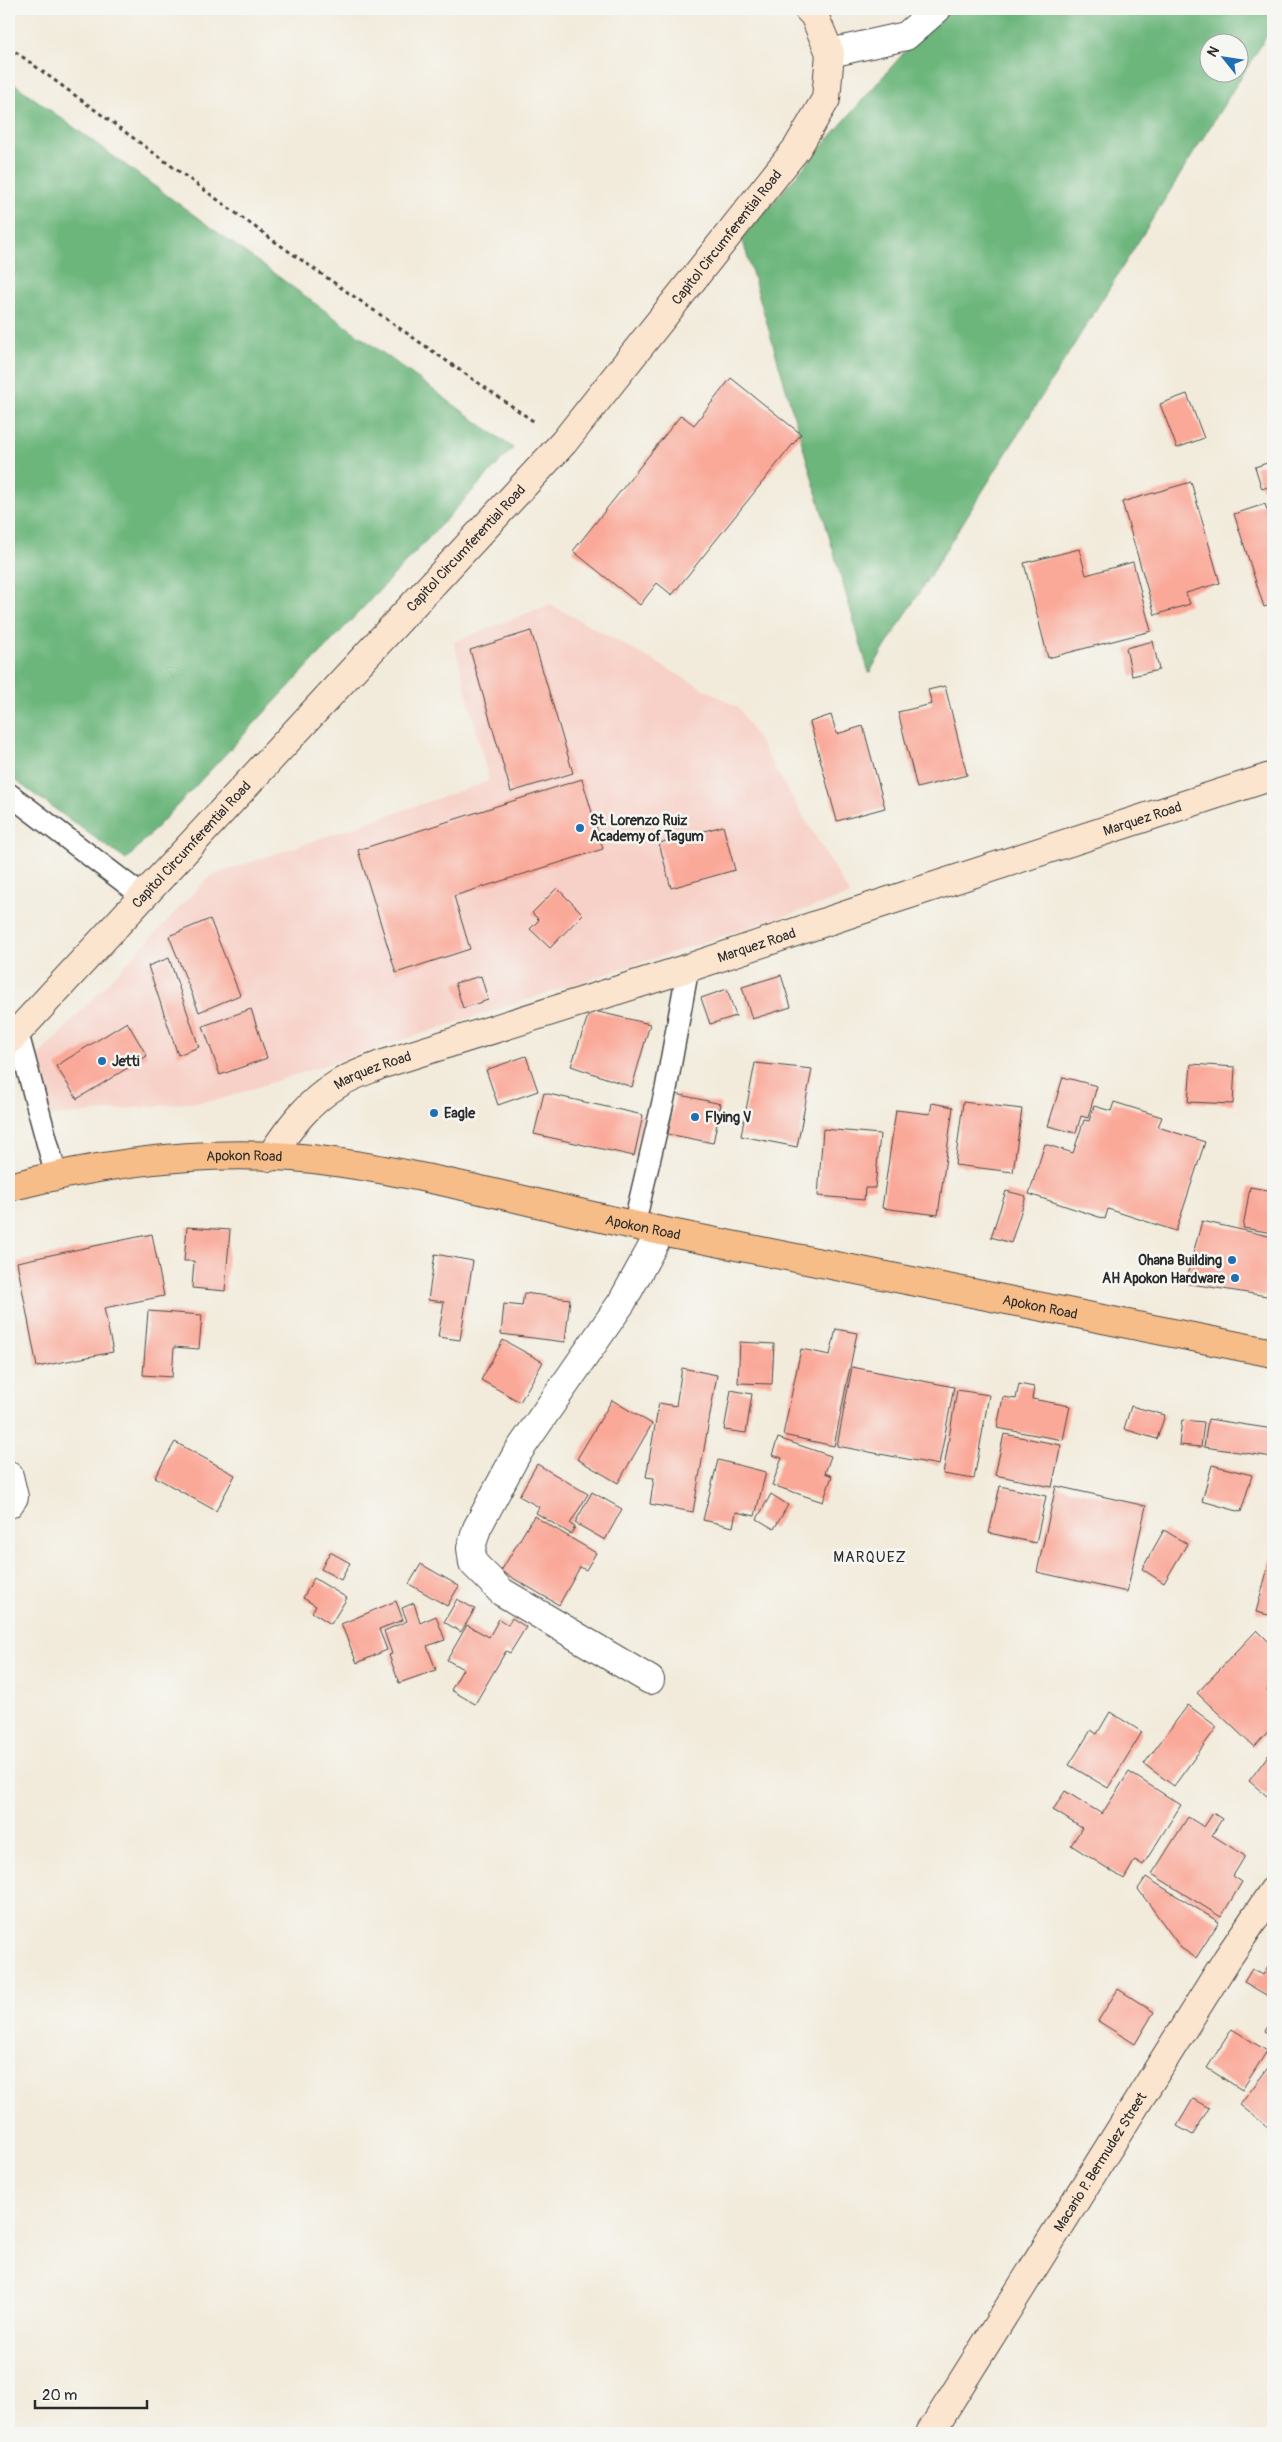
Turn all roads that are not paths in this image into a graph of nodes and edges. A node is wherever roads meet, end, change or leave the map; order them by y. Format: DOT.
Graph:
graph roads {
  1 [pos="808,9"];
  2 [pos="937,9"];
  3 [pos="830,53"];
  4 [pos="1273,776"];
  5 [pos="9,794"];
  6 [pos="144,897"];
  7 [pos="688,968"];
  8 [pos="13,1036"];
  9 [pos="270,1157"];
  10 [pos="56,1175"];
  11 [pos="9,1187"];
  12 [pos="634,1225"];
  13 [pos="661,1231"];
  14 [pos="1273,1353"];
  15 [pos="9,1476"];
  16 [pos="9,1504"];
  17 [pos="650,1680"];
  18 [pos="1273,1891"];
  19 [pos="930,2433"];
  1 -- 3 [label="main road, Capitol Circumferential Road"];
  2 -- 3 [label="street"];
  3 -- 6 [label="main road, Capitol Circumferential Road"];
  4 -- 7 [label="main road, Marquez Road"];
  5 -- 6 [label="lane"];
  6 -- 8 [label="main road, Capitol Circumferential Road"];
  7 -- 9 [label="main road, Marquez Road"];
  7 -- 12 [label="lane"];
  8 -- 10 [label="lane"];
  9 -- 10 [label="highway, Apokon Road"];
  9 -- 12 [label="highway, Apokon Road"];
  10 -- 11 [label="highway, Apokon Road"];
  12 -- 13 [label="highway, Apokon Road"];
  13 -- 14 [label="highway, Apokon Road"];
  13 -- 17 [label="street"];
  15 -- 16 [label="street"];
  18 -- 19 [label="main road, Macario P. Bermudez Street"];
}
